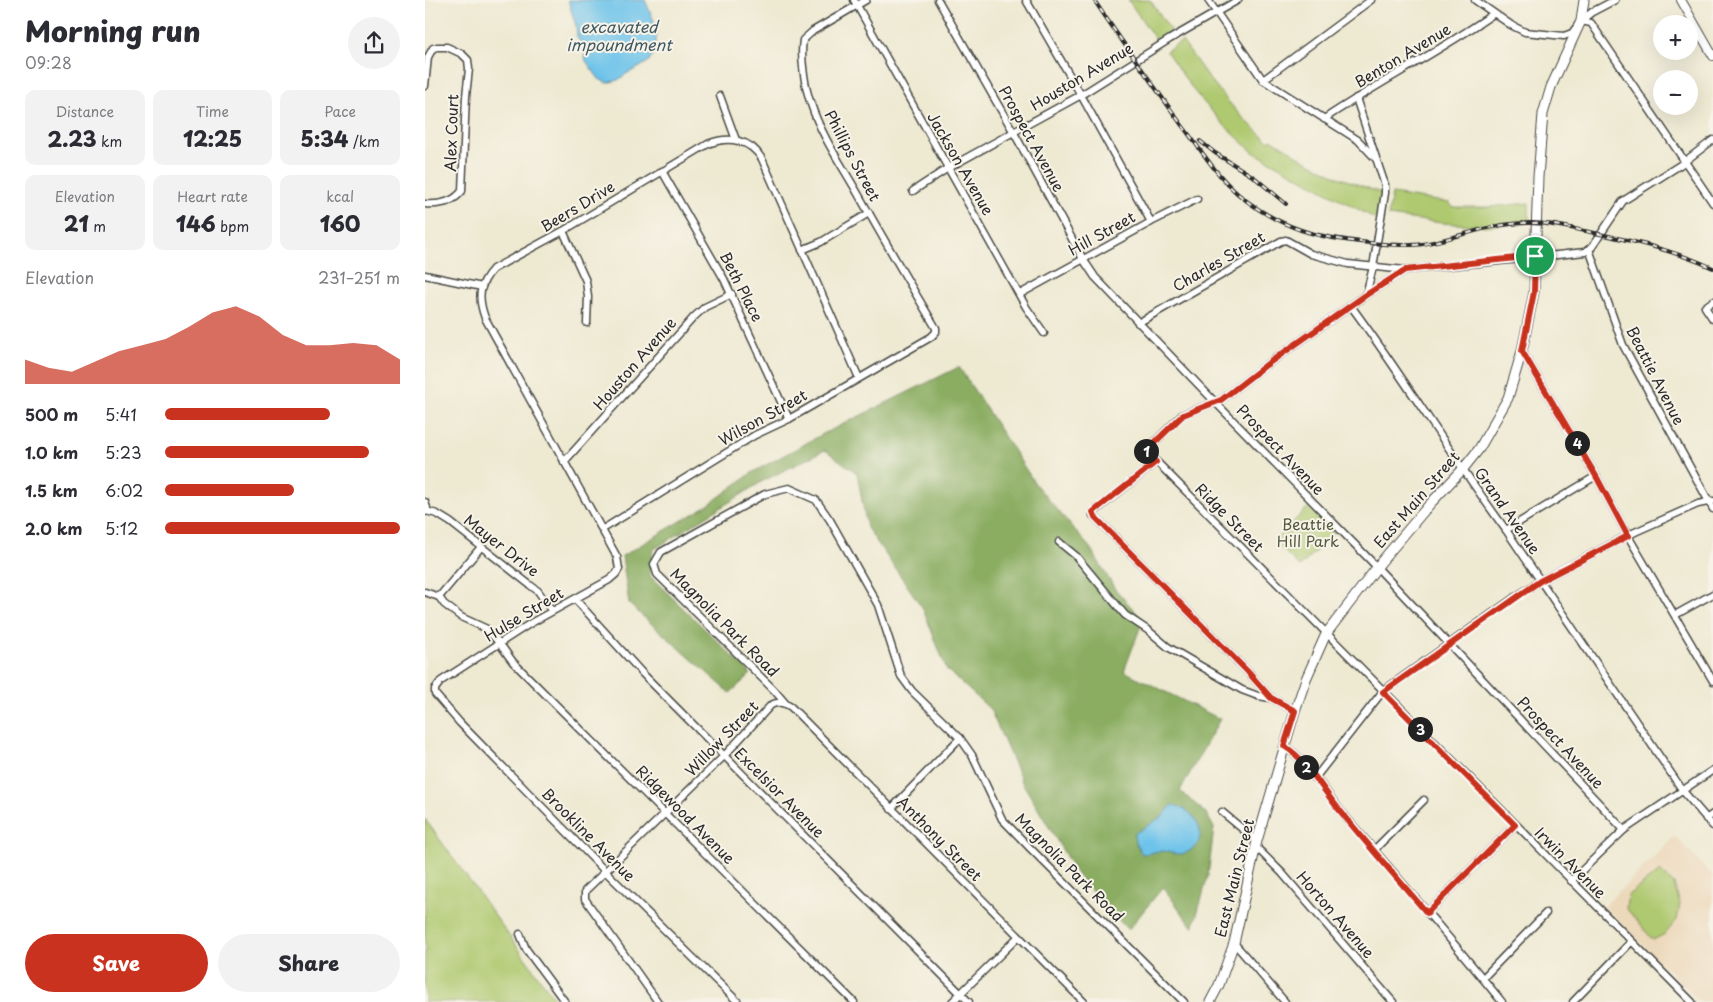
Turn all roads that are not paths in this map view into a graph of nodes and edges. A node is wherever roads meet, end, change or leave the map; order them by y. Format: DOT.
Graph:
graph roads {
  1 [pos="866,0"];
  2 [pos="938,0"];
  3 [pos="1026,0"];
  4 [pos="1208,0"];
  5 [pos="1237,0"];
  6 [pos="1371,0"];
  7 [pos="1475,0"];
  8 [pos="1584,0"];
  9 [pos="1615,0"];
  10 [pos="1681,0"];
  11 [pos="855,3"];
  12 [pos="1216,13"];
  13 [pos="1493,14"];
  14 [pos="1581,21"];
  15 [pos="1713,56"];
  16 [pos="1263,80"];
  17 [pos="425,86"];
  18 [pos="1081,95"];
  19 [pos="720,96"];
  20 [pos="1355,98"];
  21 [pos="1324,119"];
  22 [pos="1013,132"];
  23 [pos="736,140"];
  24 [pos="1713,140"];
  25 [pos="1375,158"];
  26 [pos="1685,162"];
  27 [pos="948,168"];
  28 [pos="662,171"];
  29 [pos="913,191"];
  30 [pos="1197,199"];
  31 [pos="1713,203"];
  32 [pos="425,204"];
  33 [pos="869,213"];
  34 [pos="1151,222"];
  35 [pos="563,231"];
  36 [pos="1589,249"];
  37 [pos="802,250"];
  38 [pos="1535,256"];
  39 [pos="1083,259"];
  40 [pos="1373,267"];
  41 [pos="1405,270"];
  42 [pos="425,275"];
  43 [pos="482,287"];
  44 [pos="731,294"];
  45 [pos="1020,294"];
  46 [pos="1366,295"];
  47 [pos="1713,301"];
  48 [pos="1351,306"];
  49 [pos="1713,319"];
  50 [pos="587,323"];
  51 [pos="1138,323"];
  52 [pos="936,332"];
  53 [pos="1044,333"];
  54 [pos="1522,351"];
  55 [pos="859,378"];
  56 [pos="1215,402"];
  57 [pos="789,419"];
  58 [pos="564,462"];
  59 [pos="1156,462"];
  60 [pos="1463,469"];
  61 [pos="1596,476"];
  62 [pos="1711,501"];
  63 [pos="425,502"];
  64 [pos="1713,509"];
  65 [pos="425,511"];
  66 [pos="603,529"];
  67 [pos="1506,530"];
  68 [pos="1628,536"];
  69 [pos="1059,542"];
  70 [pos="481,547"];
  71 [pos="1377,567"];
  72 [pos="1540,581"];
  73 [pos="425,592"];
  74 [pos="1713,594"];
  75 [pos="439,597"];
  76 [pos="575,599"];
  77 [pos="552,611"];
  78 [pos="1675,615"];
  79 [pos="1326,634"];
  80 [pos="500,644"];
  81 [pos="1449,645"];
  82 [pos="441,681"];
  83 [pos="1713,681"];
  84 [pos="1383,692"];
  85 [pos="1271,698"];
  86 [pos="785,704"];
  87 [pos="1295,711"];
  88 [pos="960,738"];
  89 [pos="1284,746"];
  90 [pos="724,756"];
  91 [pos="1713,770"];
  92 [pos="1315,778"];
  93 [pos="1683,791"];
  94 [pos="1424,800"];
  95 [pos="891,808"];
  96 [pos="1222,812"];
  97 [pos="665,813"];
  98 [pos="1713,814"];
  99 [pos="1706,819"];
  100 [pos="1515,825"];
  101 [pos="1713,826"];
  102 [pos="1624,830"];
  103 [pos="1257,844"];
  104 [pos="1374,850"];
  105 [pos="605,871"];
  106 [pos="1571,881"];
  107 [pos="1427,913"];
  108 [pos="1546,913"];
  109 [pos="520,934"];
  110 [pos="1018,937"];
  111 [pos="1631,942"];
  112 [pos="1234,943"];
  113 [pos="1483,978"];
  114 [pos="961,994"];
  115 [pos="565,1002"];
  116 [pos="658,1002"];
  117 [pos="737,1002"];
  118 [pos="853,1002"];
  119 [pos="952,1002"];
  120 [pos="969,1002"];
  121 [pos="1084,1002"];
  122 [pos="1185,1002"];
  123 [pos="1210,1002"];
  124 [pos="1285,1002"];
  125 [pos="1393,1002"];
  126 [pos="1503,1002"];
  127 [pos="1573,1002"];
  128 [pos="1692,1002"];
  1 -- 11 [label="street, Phillips Street"];
  2 -- 22 [label="street, Prospect Avenue"];
  3 -- 18 [label="street"];
  4 -- 12 [label="street"];
  5 -- 12 [label="street, Houston Avenue"];
  6 -- 16 [label="street"];
  7 -- 13 [label="street"];
  8 -- 14 [label="main road, East Main Street"];
  9 -- 14 [label="street"];
  10 -- 15 [label="street"];
  11 -- 27 [label="street, Jackson Avenue"];
  11 -- 33 [label="street, Phillips Street"];
  12 -- 16 [label="street"];
  12 -- 18 [label="street, Houston Avenue"];
  13 -- 14 [label="street"];
  13 -- 20 [label="street, Benton Avenue"];
  14 -- 26 [label="street"];
  14 -- 38 [label="main road, East Main Street"];
  16 -- 21 [label="street"];
  17 -- 32 [label="street, Alex Court"];
  18 -- 22 [label="street, Houston Avenue"];
  18 -- 34 [label="street"];
  19 -- 23 [label="street"];
  20 -- 21 [label="street, Benton Avenue"];
  20 -- 25 [label="street"];
  21 -- 25 [label="street"];
  22 -- 27 [label="street, Houston Avenue"];
  22 -- 39 [label="street, Prospect Avenue"];
  23 -- 28 [label="street, Beers Drive"];
  23 -- 37 [label="street"];
  24 -- 26 [label="street"];
  25 -- 40 [label="street"];
  26 -- 31 [label="street"];
  26 -- 36 [label="street"];
  27 -- 29 [label="street, Houston Avenue"];
  27 -- 45 [label="street, Jackson Avenue"];
  28 -- 35 [label="street, Beers Drive"];
  28 -- 44 [label="street, Beth Place"];
  30 -- 34 [label="street, Hill Street"];
  33 -- 37 [label="street"];
  33 -- 52 [label="street, Phillips Street"];
  34 -- 39 [label="street, Hill Street"];
  35 -- 43 [label="street, Beers Drive"];
  35 -- 50 [label="street"];
  36 -- 38 [label="street"];
  36 -- 62 [label="street, Beattie Avenue"];
  37 -- 55 [label="street"];
  38 -- 41 [label="street"];
  38 -- 54 [label="main road, East Main Street"];
  39 -- 45 [label="street, Hill Street"];
  39 -- 51 [label="street, Prospect Avenue"];
  40 -- 41 [label="street"];
  40 -- 46 [label="street"];
  40 -- 51 [label="street, Charles Street"];
  41 -- 46 [label="street"];
  42 -- 43 [label="street"];
  43 -- 58 [label="street"];
  44 -- 57 [label="street, Beth Place"];
  44 -- 58 [label="street, Houston Avenue"];
  45 -- 53 [label="street, Jackson Avenue"];
  46 -- 48 [label="street"];
  47 -- 49 [label="street"];
  48 -- 56 [label="street"];
  48 -- 60 [label="street, Grand Avenue"];
  51 -- 56 [label="street, Prospect Avenue"];
  52 -- 55 [label="street, Wilson Street"];
  54 -- 60 [label="main road, East Main Street"];
  54 -- 61 [label="street"];
  55 -- 57 [label="street, Wilson Street"];
  56 -- 59 [label="street"];
  56 -- 71 [label="street, Prospect Avenue"];
  57 -- 66 [label="street, Wilson Street"];
  58 -- 66 [label="street"];
  59 -- 79 [label="street, Ridge Street"];
  59 -- 85 [label="street"];
  60 -- 67 [label="street, Grand Avenue"];
  60 -- 71 [label="main road, East Main Street"];
  61 -- 67 [label="street"];
  61 -- 68 [label="street"];
  62 -- 64 [label="street, Beattie Avenue"];
  62 -- 68 [label="street"];
  63 -- 65 [label="street, Mayer Drive"];
  65 -- 70 [label="street, Mayer Drive"];
  66 -- 76 [label="street, Hulse Street"];
  67 -- 72 [label="street, Grand Avenue"];
  68 -- 72 [label="street"];
  68 -- 78 [label="street"];
  69 -- 85 [label="street"];
  70 -- 75 [label="street"];
  70 -- 77 [label="street, Mayer Drive"];
  71 -- 79 [label="main road, East Main Street"];
  71 -- 81 [label="street, Prospect Avenue"];
  72 -- 81 [label="street"];
  72 -- 93 [label="street, Grand Avenue"];
  73 -- 75 [label="street"];
  74 -- 78 [label="street"];
  75 -- 80 [label="street, Ridgewood Avenue"];
  76 -- 77 [label="street, Hulse Street"];
  76 -- 90 [label="street, Excelsior Avenue"];
  77 -- 80 [label="street, Hulse Street"];
  78 -- 83 [label="street"];
  79 -- 84 [label="street, Irwin Avenue"];
  79 -- 87 [label="main road, East Main Street"];
  80 -- 82 [label="street, Hulse Street"];
  80 -- 97 [label="street, Ridgewood Avenue"];
  81 -- 84 [label="street"];
  81 -- 102 [label="street, Prospect Avenue"];
  82 -- 105 [label="street, Brookline Avenue"];
  84 -- 92 [label="street"];
  84 -- 100 [label="street, Irwin Avenue"];
  85 -- 87 [label="street"];
  86 -- 88 [label="street, Magnolia Park Road"];
  86 -- 90 [label="street, Willow Street"];
  86 -- 95 [label="street, Anthony Street"];
  87 -- 89 [label="main road, East Main Street"];
  88 -- 95 [label="street"];
  88 -- 122 [label="street, Magnolia Park Road"];
  89 -- 92 [label="street"];
  89 -- 103 [label="main road, East Main Street"];
  90 -- 97 [label="street, Willow Street"];
  90 -- 114 [label="street, Excelsior Avenue"];
  91 -- 93 [label="street"];
  92 -- 104 [label="street"];
  93 -- 99 [label="street, Grand Avenue"];
  93 -- 102 [label="street"];
  94 -- 104 [label="street"];
  95 -- 110 [label="street, Anthony Street"];
  96 -- 103 [label="street, Horton Avenue"];
  97 -- 105 [label="street, Willow Street"];
  97 -- 118 [label="street, Ridgewood Avenue"];
  98 -- 99 [label="street"];
  99 -- 101 [label="street, Grand Avenue"];
  100 -- 106 [label="street, Irwin Avenue"];
  100 -- 107 [label="street"];
  102 -- 106 [label="street"];
  103 -- 112 [label="main road, East Main Street"];
  103 -- 125 [label="street, Horton Avenue"];
  104 -- 107 [label="street"];
  105 -- 116 [label="street, Willow Street"];
  105 -- 117 [label="street, Brookline Avenue"];
  106 -- 111 [label="street, Irwin Avenue"];
  107 -- 113 [label="street"];
  108 -- 113 [label="street"];
  109 -- 115 [label="street"];
  110 -- 114 [label="street"];
  110 -- 121 [label="street, Anthony Street"];
  111 -- 127 [label="street"];
  111 -- 128 [label="street, Irwin Avenue"];
  112 -- 123 [label="main road, East Main Street"];
  112 -- 124 [label="street"];
  113 -- 126 [label="street"];
  114 -- 119 [label="street"];
  114 -- 120 [label="street, Excelsior Avenue"];
}
